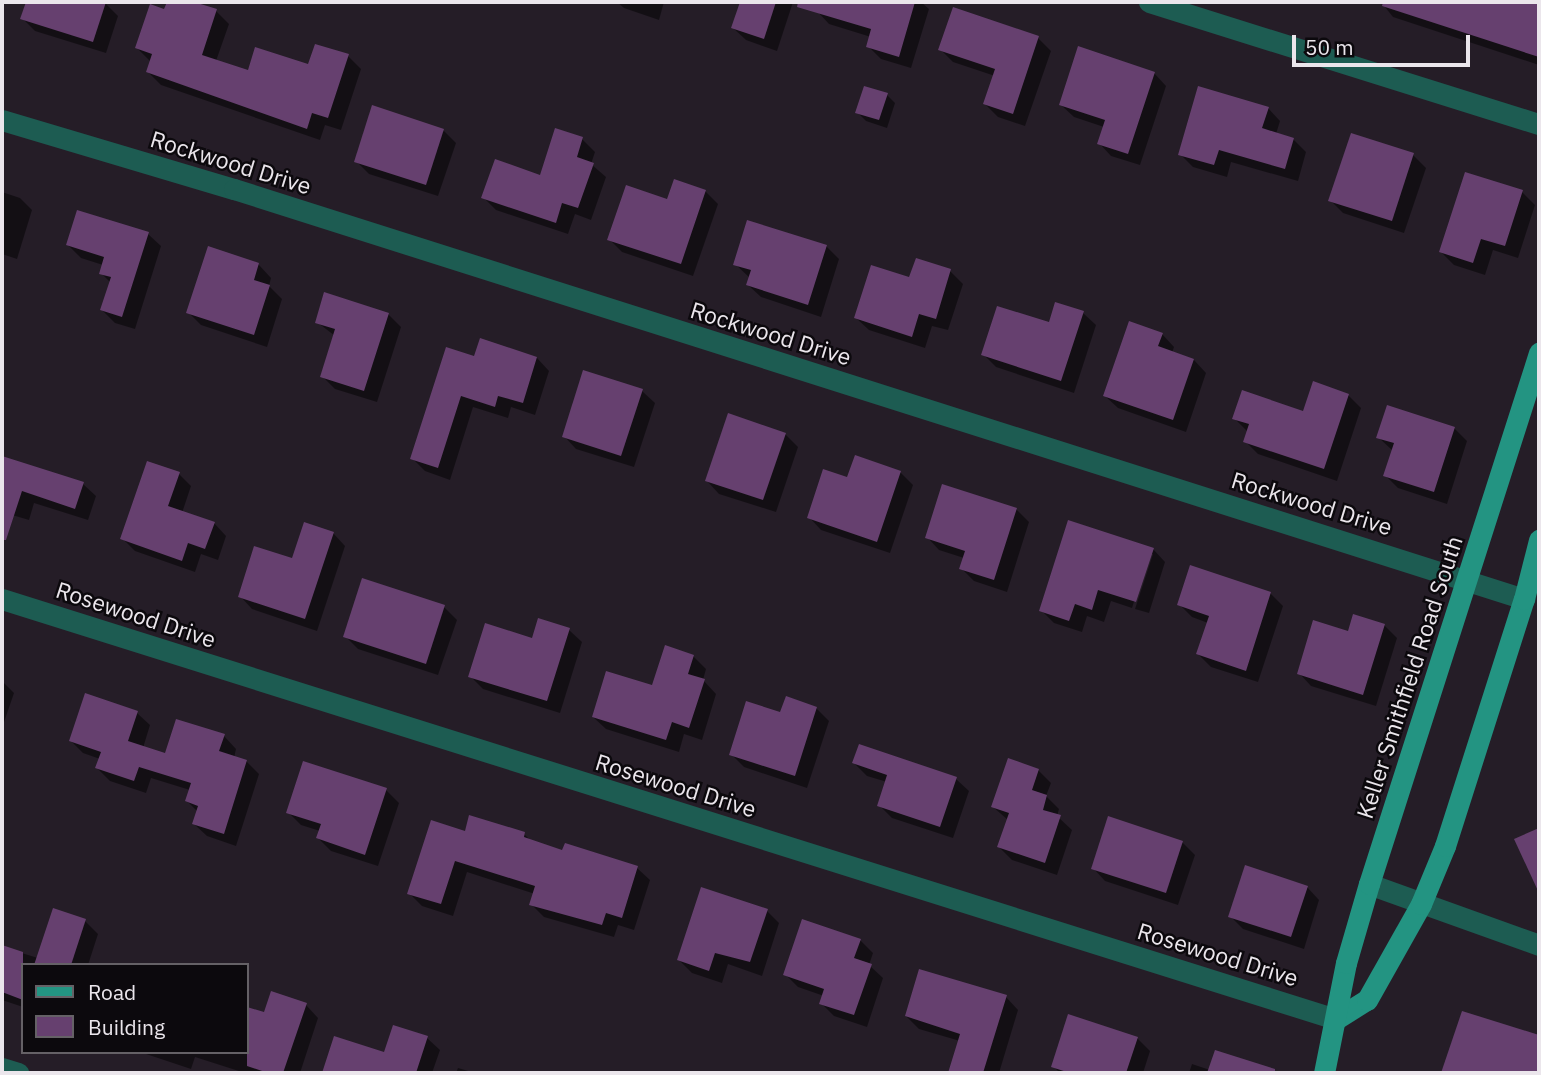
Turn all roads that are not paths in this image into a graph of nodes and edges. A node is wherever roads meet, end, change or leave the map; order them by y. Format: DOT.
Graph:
graph roads {
  1 [pos="1149,2"];
  2 [pos="2,120"];
  3 [pos="1539,124"];
  4 [pos="1539,353"];
  5 [pos="1539,540"];
  6 [pos="1467,579"];
  7 [pos="2,599"];
  8 [pos="1524,599"];
  9 [pos="1370,884"];
  10 [pos="1421,904"];
  11 [pos="1539,945"];
  12 [pos="1336,1019"];
  13 [pos="2,1068"];
  14 [pos="18,1073"];
  15 [pos="1324,1073"];
  1 -- 3 [label="street"];
  2 -- 6 [label="street, Rockwood Drive"];
  4 -- 6 [label="main road, Keller Smithfield Road South"];
  5 -- 8 [label="main road"];
  6 -- 8 [label="street, Rockwood Drive"];
  6 -- 9 [label="main road, Keller Smithfield Road South"];
  7 -- 12 [label="street, Rosewood Drive"];
  8 -- 10 [label="main road"];
  9 -- 10 [label="street"];
  9 -- 12 [label="main road, Keller Smithfield Road South"];
  10 -- 11 [label="street"];
  10 -- 12 [label="main road"];
  12 -- 15 [label="main road, Keller Smithfield Road South"];
  13 -- 14 [label="street"];
}
